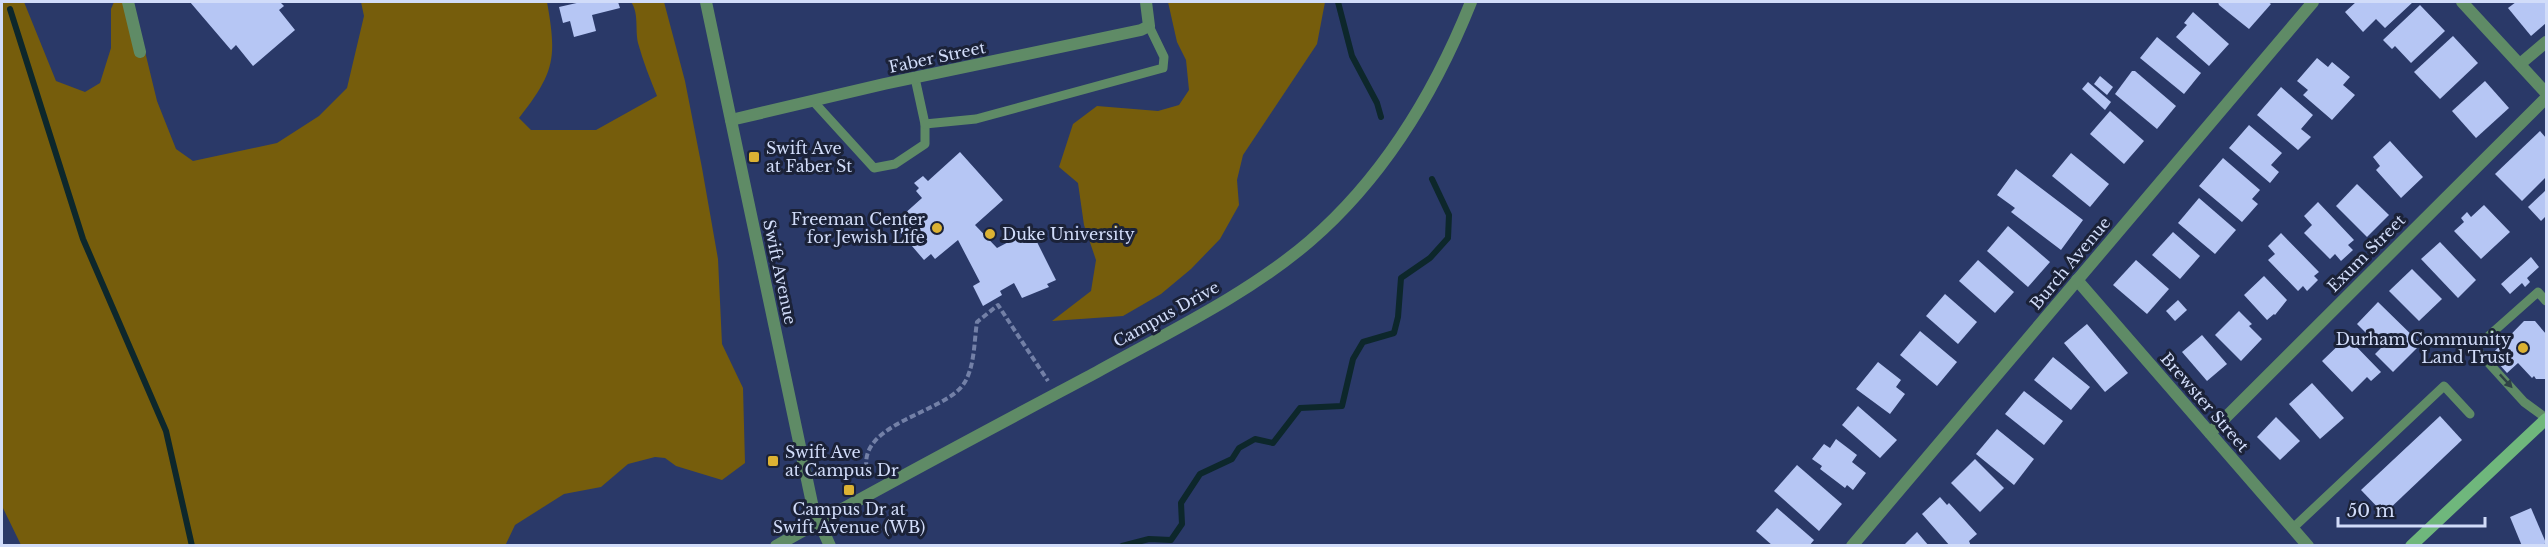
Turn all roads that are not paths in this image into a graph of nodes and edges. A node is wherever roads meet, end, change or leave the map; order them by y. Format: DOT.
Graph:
graph roads {
  1 [pos="128,2"];
  2 [pos="706,2"];
  3 [pos="1146,2"];
  4 [pos="1471,2"];
  5 [pos="2313,2"];
  6 [pos="2462,2"];
  7 [pos="1149,26"];
  8 [pos="2547,42"];
  9 [pos="140,52"];
  10 [pos="2520,64"];
  11 [pos="915,78"];
  12 [pos="2547,93"];
  13 [pos="2547,98"];
  14 [pos="813,101"];
  15 [pos="731,120"];
  16 [pos="925,124"];
  17 [pos="2077,280"];
  18 [pos="2547,301"];
  19 [pos="2470,414"];
  20 [pos="2547,418"];
  21 [pos="2210,433"];
  22 [pos="819,522"];
  23 [pos="2293,528"];
  24 [pos="776,546"];
  25 [pos="830,546"];
  26 [pos="1852,546"];
  27 [pos="2308,546"];
  28 [pos="2411,546"];
  1 -- 9 [label="street"];
  2 -- 15 [label="street, Swift Avenue"];
  3 -- 7 [label="street"];
  4 -- 22 [label="street, Campus Drive"];
  5 -- 17 [label="street, Burch Avenue"];
  6 -- 10 [label="street"];
  7 -- 11 [label="street, Faber Street"];
  7 -- 16 [label="lane"];
  8 -- 10 [label="street"];
  10 -- 12 [label="street"];
  11 -- 14 [label="street, Faber Street"];
  11 -- 16 [label="lane"];
  13 -- 21 [label="street, Exum Street"];
  14 -- 15 [label="street, Faber Street"];
  14 -- 16 [label="lane"];
  15 -- 22 [label="street, Swift Avenue"];
  17 -- 21 [label="street, Brewster Street"];
  17 -- 26 [label="street, Burch Avenue"];
  18 -- 20 [label="lane, one-way"];
  19 -- 23 [label="lane"];
  20 -- 28 [label="main road"];
  21 -- 23 [label="street, Brewster Street"];
  22 -- 24 [label="street, Campus Drive"];
  22 -- 25 [label="street, Swift Avenue"];
  23 -- 27 [label="street, Brewster Street"];
}
